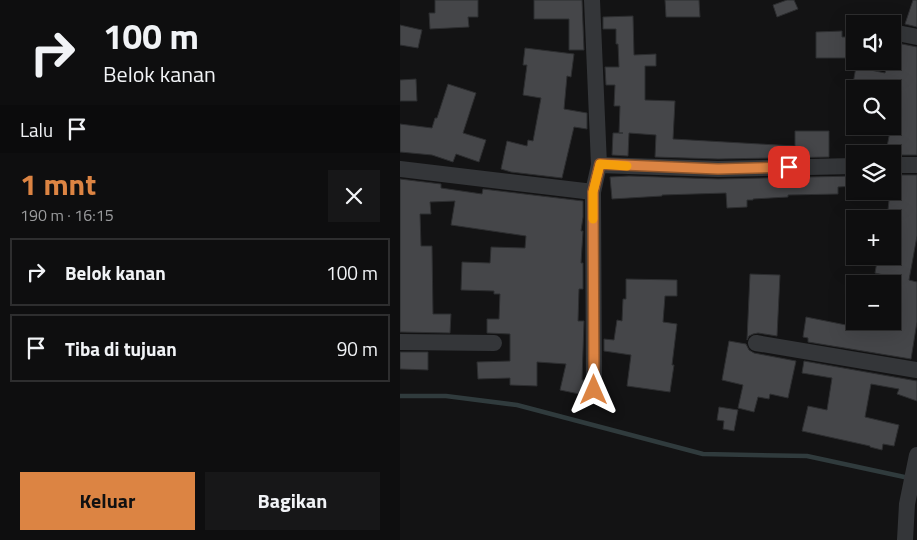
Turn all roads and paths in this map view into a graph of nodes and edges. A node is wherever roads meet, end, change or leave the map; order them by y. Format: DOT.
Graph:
graph roads {
  1 [pos="592,0"];
  2 [pos="901,34"];
  3 [pos="917,37"];
  4 [pos="600,164"];
  5 [pos="901,165"];
  6 [pos="917,165"];
  7 [pos="846,166"];
  8 [pos="400,169"];
  9 [pos="593,192"];
  10 [pos="400,342"];
  11 [pos="494,343"];
  12 [pos="756,343"];
  13 [pos="917,370"];
  14 [pos="594,390"];
  15 [pos="916,461"];
  16 [pos="912,504"];
  17 [pos="905,540"];
  1 -- 4 [label="street"];
  2 -- 3 [label="street"];
  4 -- 7 [label="street"];
  4 -- 9 [label="street"];
  5 -- 6 [label="street"];
  8 -- 9 [label="street"];
  9 -- 14 [label="street"];
  10 -- 11 [label="street"];
  12 -- 13 [label="street"];
  15 -- 16 [label="street"];
  16 -- 17 [label="street"];
}
